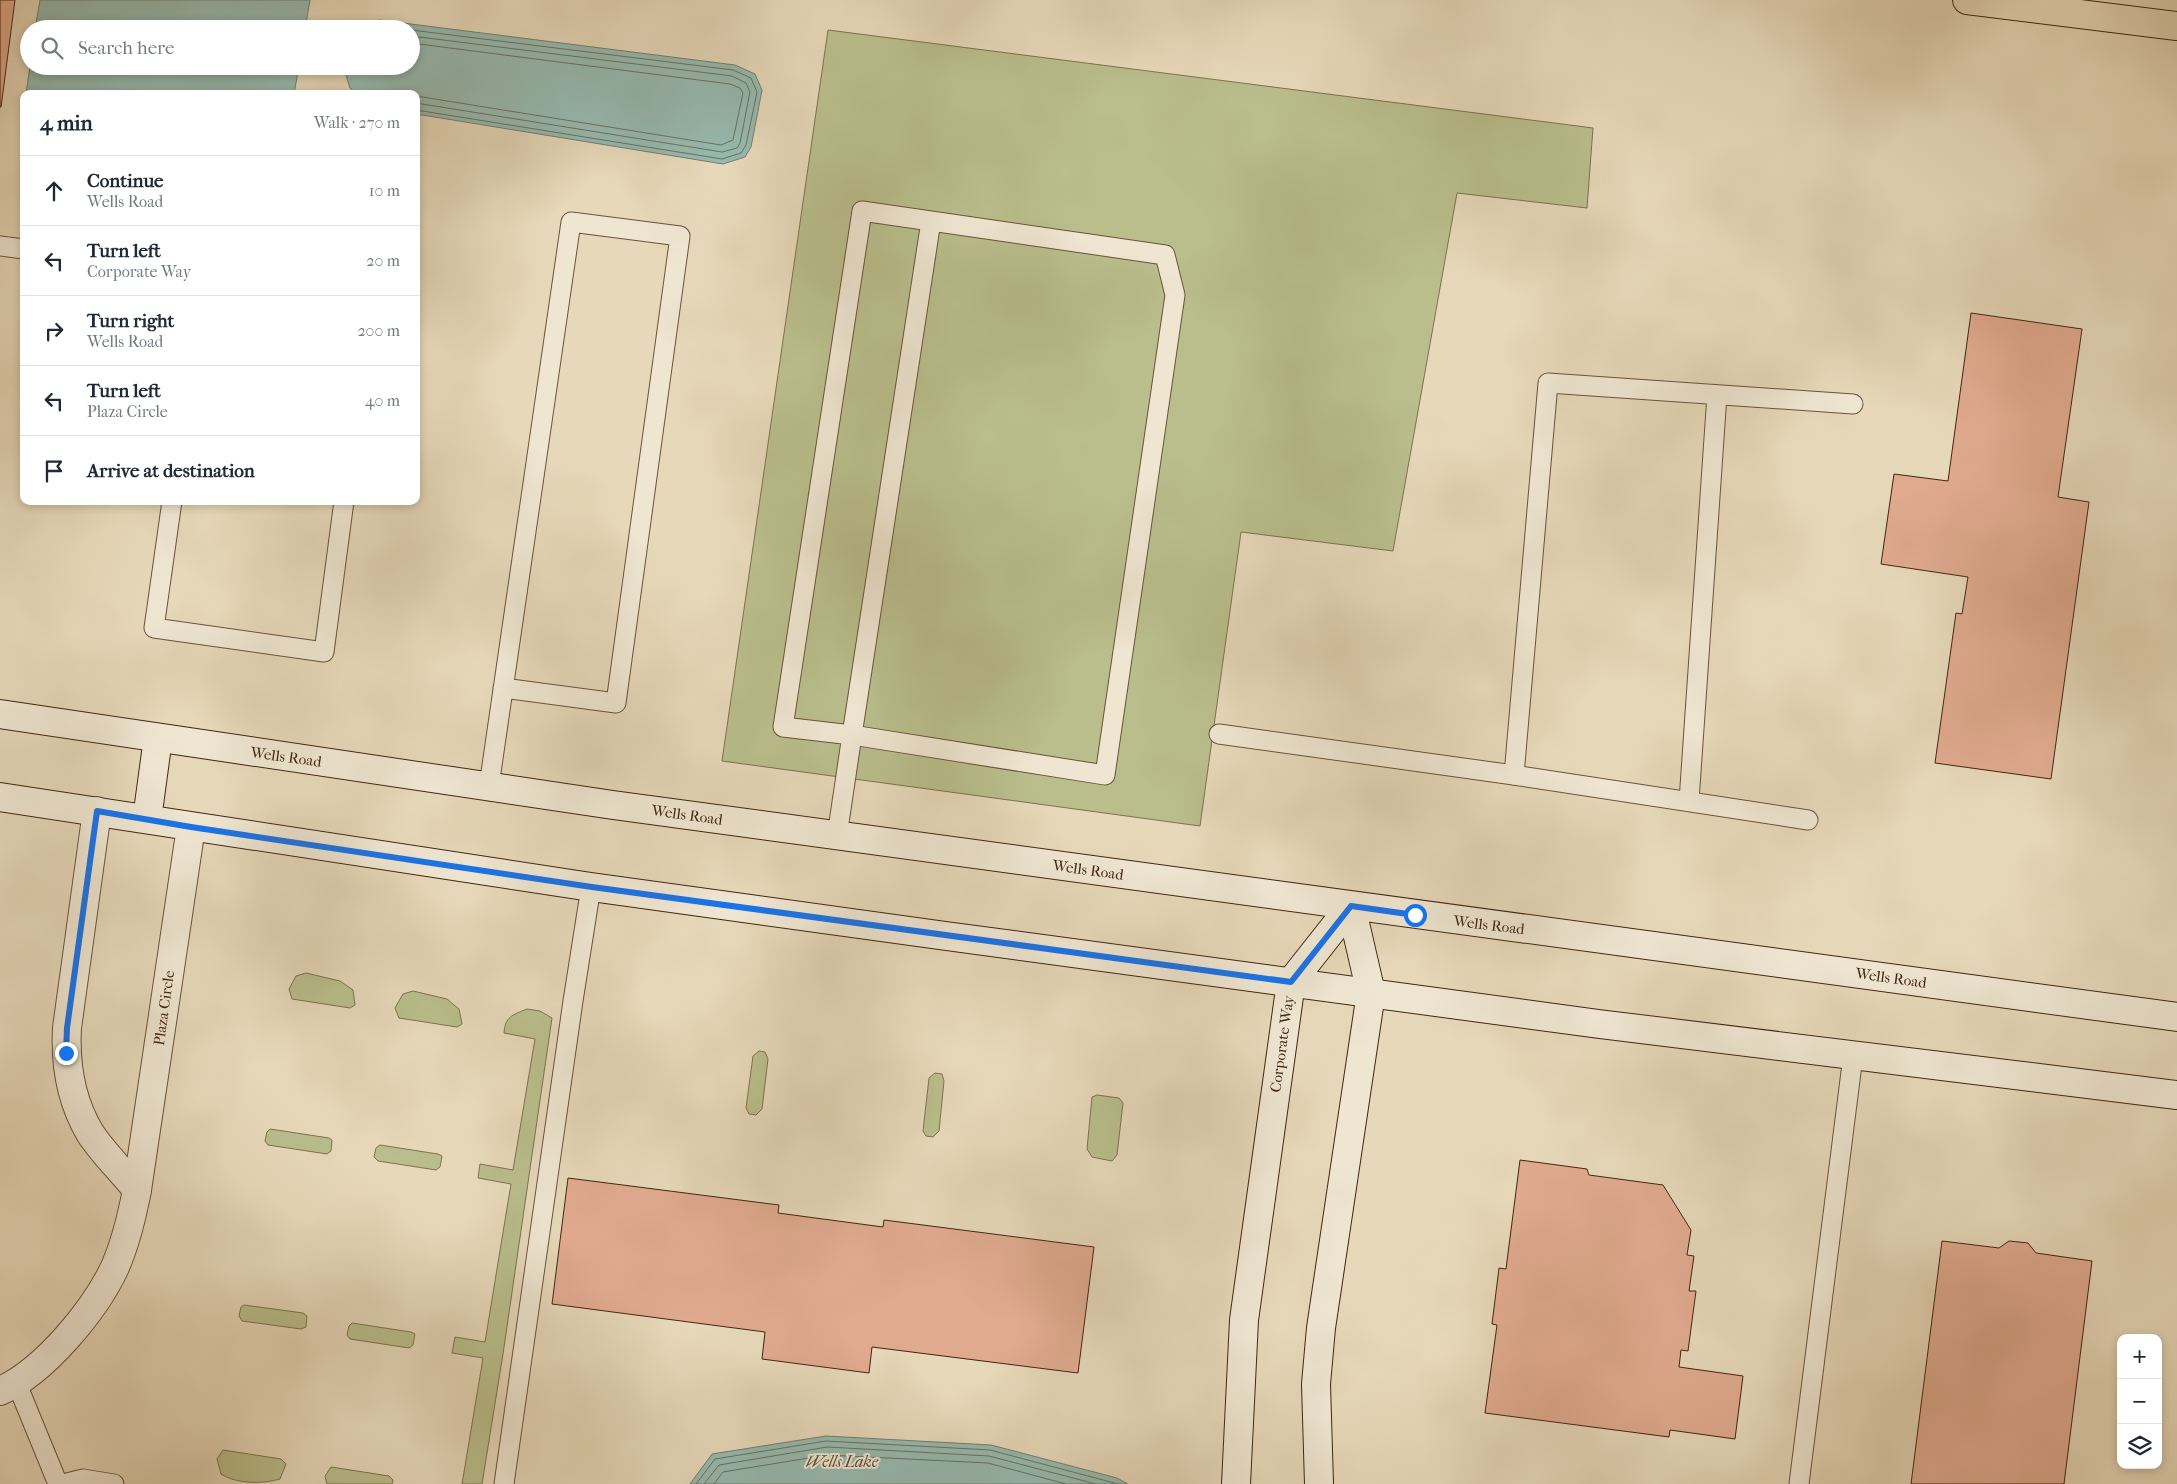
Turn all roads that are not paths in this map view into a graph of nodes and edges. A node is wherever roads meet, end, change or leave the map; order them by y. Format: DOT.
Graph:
graph roads {
  1 [pos="1967,0"];
  2 [pos="2177,26"];
  3 [pos="931,221"];
  4 [pos="0,246"];
  5 [pos="20,248"];
  6 [pos="1717,395"];
  7 [pos="1853,404"];
  8 [pos="171,505"];
  9 [pos="343,505"];
  10 [pos="503,688"];
  11 [pos="0,714"];
  12 [pos="1219,734"];
  13 [pos="852,735"];
  14 [pos="158,738"];
  15 [pos="1514,775"];
  16 [pos="489,786"];
  17 [pos="0,796"];
  18 [pos="1689,801"];
  19 [pos="97,811"];
  20 [pos="147,819"];
  21 [pos="1808,820"];
  22 [pos="191,827"];
  23 [pos="837,836"];
  24 [pos="592,887"];
  25 [pos="1351,906"];
  26 [pos="1291,982"];
  27 [pos="1371,992"];
  28 [pos="2177,1017"];
  29 [pos="1853,1056"];
  30 [pos="2177,1095"];
  31 [pos="137,1190"];
  32 [pos="8,1387"];
  33 [pos="58,1484"];
  34 [pos="63,1484"];
  35 [pos="114,1484"];
  36 [pos="504,1484"];
  37 [pos="1236,1484"];
  38 [pos="1319,1484"];
  39 [pos="1799,1484"];
  1 -- 2 [label="highway"];
  3 -- 13 [label="lane"];
  3 -- 13 [label="lane"];
  3 -- 13 [label="lane"];
  4 -- 5 [label="lane"];
  6 -- 7 [label="lane"];
  6 -- 15 [label="lane"];
  6 -- 18 [label="lane"];
  8 -- 9 [label="lane"];
  10 -- 10 [label="lane"];
  10 -- 16 [label="lane"];
  11 -- 14 [label="main road, Wells Road"];
  12 -- 15 [label="lane"];
  13 -- 23 [label="lane"];
  14 -- 16 [label="main road, Wells Road"];
  14 -- 20 [label="main road"];
  15 -- 18 [label="lane"];
  16 -- 23 [label="main road, Wells Road"];
  17 -- 19 [label="main road"];
  18 -- 21 [label="lane"];
  19 -- 20 [label="main road"];
  19 -- 31 [label="main road"];
  20 -- 22 [label="main road"];
  22 -- 24 [label="main road"];
  22 -- 31 [label="main road, Plaza Circle"];
  23 -- 25 [label="main road, Wells Road"];
  24 -- 26 [label="main road"];
  24 -- 36 [label="lane"];
  25 -- 26 [label="main road, Corporate Way"];
  25 -- 27 [label="main road"];
  25 -- 28 [label="main road, Wells Road"];
  26 -- 27 [label="main road"];
  26 -- 37 [label="main road, Corporate Way"];
  27 -- 29 [label="main road"];
  27 -- 38 [label="main road"];
  29 -- 30 [label="main road"];
  29 -- 39 [label="lane"];
  31 -- 32 [label="main road, Plaza Circle"];
  32 -- 33 [label="lane"];
  34 -- 35 [label="lane"];
}
